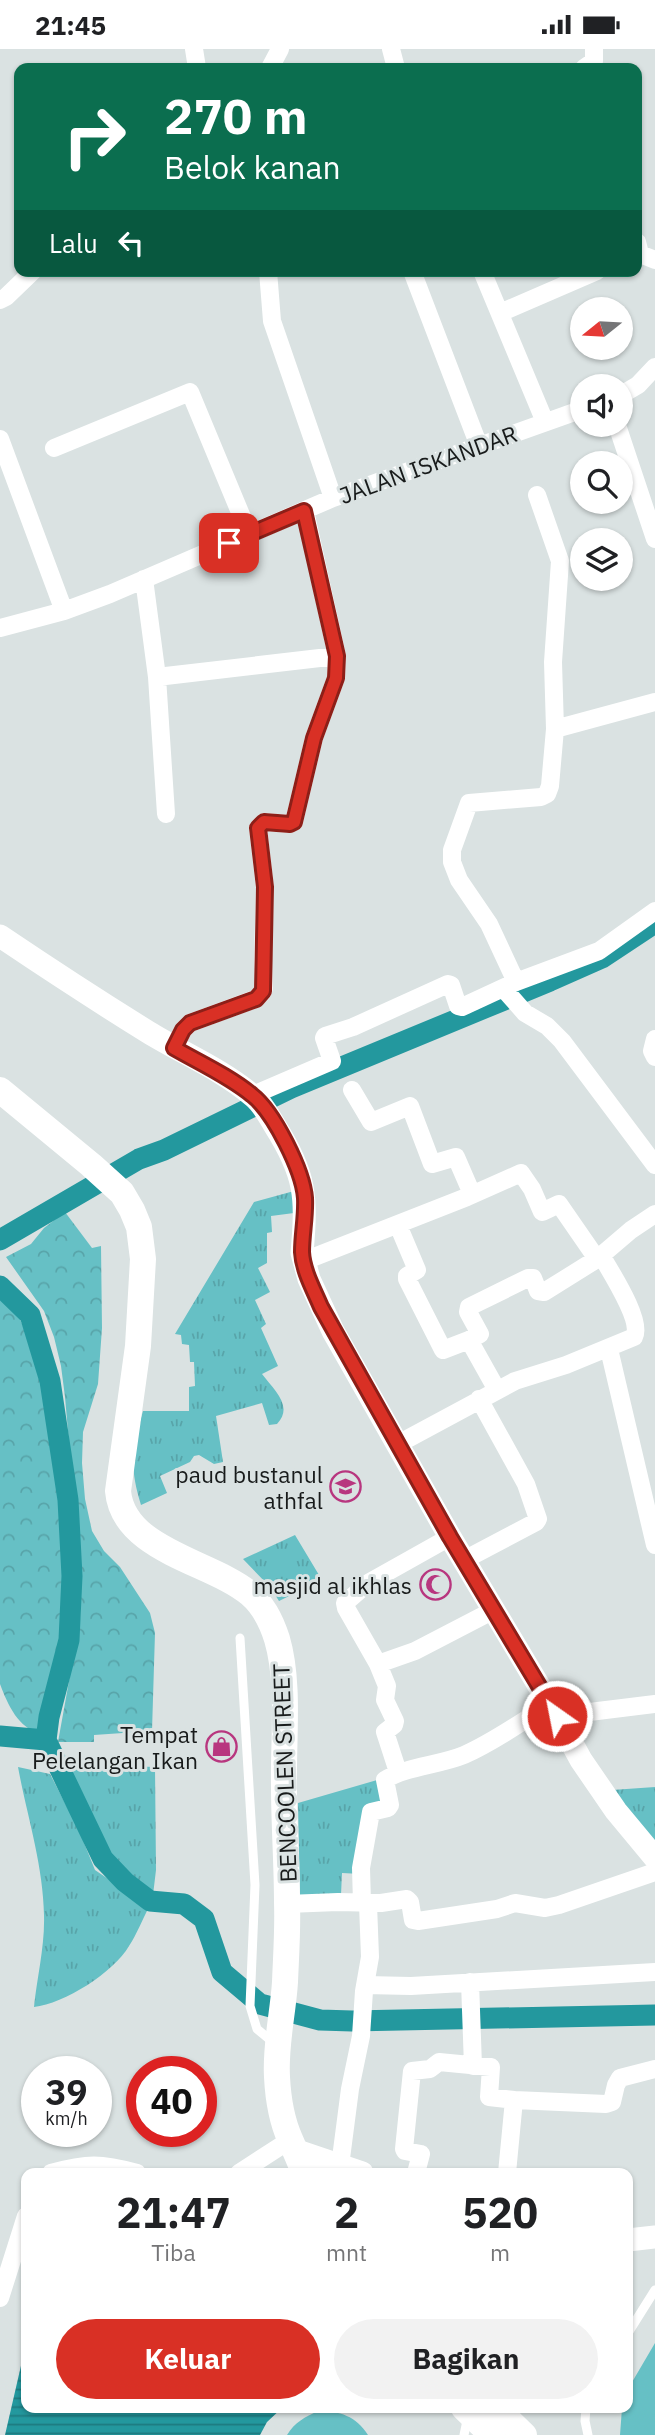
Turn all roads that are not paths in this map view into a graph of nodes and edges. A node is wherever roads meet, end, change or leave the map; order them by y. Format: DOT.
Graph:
graph roads {
  1 [pos="26,277"];
  2 [pos="268,277"];
  3 [pos="414,277"];
  4 [pos="485,277"];
  5 [pos="583,277"];
  6 [pos="0,300"];
  7 [pos="500,313"];
  8 [pos="655,367"];
  9 [pos="633,388"];
  10 [pos="570,413"];
  11 [pos="545,422"];
  12 [pos="622,437"];
  13 [pos="0,439"];
  14 [pos="479,446"];
  15 [pos="54,448"];
  16 [pos="537,495"];
  17 [pos="333,498"];
  18 [pos="304,511"];
  19 [pos="651,511"];
  20 [pos="249,534"];
  21 [pos="655,539"];
  22 [pos="144,579"];
  23 [pos="64,611"];
  24 [pos="0,628"];
  25 [pos="337,656"];
  26 [pos="157,677"];
  27 [pos="655,702"];
  28 [pos="555,729"];
  29 [pos="166,814"];
  30 [pos="655,911"];
  31 [pos="0,936"];
  32 [pos="507,986"];
  33 [pos="655,1039"];
  34 [pos="174,1048"];
  35 [pos="655,1057"];
  36 [pos="0,1090"];
  37 [pos="352,1090"];
  38 [pos="258,1101"];
  39 [pos="655,1165"];
  40 [pos="472,1194"];
  41 [pos="655,1214"];
  42 [pos="398,1225"];
  43 [pos="599,1257"];
  44 [pos="304,1261"];
  45 [pos="469,1340"];
  46 [pos="609,1349"];
  47 [pos="497,1390"];
  48 [pos="479,1399"];
  49 [pos="398,1444"];
  50 [pos="450,1537"];
  51 [pos="655,1545"];
  52 [pos="464,1560"];
  53 [pos="494,1610"];
  54 [pos="240,1638"];
  55 [pos="378,1664"];
  56 [pos="655,1704"];
  57 [pos="553,1710"];
  58 [pos="398,1772"];
  59 [pos="655,1858"];
  60 [pos="655,1872"];
  61 [pos="365,1903"];
  62 [pos="288,1904"];
  63 [pos="655,1972"];
  64 [pos="470,1982"];
  65 [pos="365,1985"];
  66 [pos="278,2047"];
  67 [pos="473,2066"];
  68 [pos="655,2069"];
  69 [pos="513,2100"];
  70 [pos="297,2155"];
  71 [pos="70,2168"];
  72 [pos="120,2168"];
  73 [pos="255,2168"];
  74 [pos="344,2168"];
  75 [pos="351,2168"];
  76 [pos="417,2168"];
  77 [pos="507,2168"];
  78 [pos="21,2232"];
  79 [pos="655,2237"];
  80 [pos="633,2239"];
  81 [pos="655,2290"];
  82 [pos="0,2298"];
  83 [pos="633,2325"];
  84 [pos="501,2413"];
  85 [pos="586,2413"];
  86 [pos="466,2419"];
  87 [pos="492,2435"];
  88 [pos="524,2435"];
  89 [pos="589,2435"];
  1 -- 6 [label="street"];
  2 -- 17 [label="street"];
  3 -- 14 [label="street"];
  4 -- 7 [label="street"];
  5 -- 7 [label="street"];
  7 -- 11 [label="street"];
  8 -- 9 [label="street"];
  10 -- 11 [label="street, JALAN ISKANDAR"];
  11 -- 14 [label="street, JALAN ISKANDAR"];
  12 -- 19 [label="street"];
  13 -- 23 [label="street"];
  14 -- 17 [label="street, JALAN ISKANDAR"];
  15 -- 20 [label="street"];
  16 -- 28 [label="street"];
  17 -- 18 [label="street, JALAN ISKANDAR"];
  18 -- 20 [label="street, JALAN ISKANDAR"];
  18 -- 25 [label="street"];
  19 -- 21 [label="street"];
  20 -- 22 [label="street, JALAN ISKANDAR"];
  22 -- 23 [label="street, JALAN ISKANDAR"];
  22 -- 26 [label="street"];
  23 -- 24 [label="street, JALAN ISKANDAR"];
  25 -- 26 [label="street"];
  25 -- 34 [label="street"];
  26 -- 29 [label="street"];
  27 -- 28 [label="street"];
  28 -- 32 [label="street"];
  30 -- 32 [label="street"];
  31 -- 34 [label="street"];
  32 -- 38 [label="street"];
  32 -- 39 [label="street"];
  33 -- 35 [label="street"];
  34 -- 38 [label="street"];
  36 -- 62 [label="main road, BENCOOLEN STREET"];
  37 -- 40 [label="street"];
  38 -- 44 [label="street"];
  40 -- 42 [label="street"];
  40 -- 43 [label="street"];
  41 -- 43 [label="street"];
  42 -- 44 [label="street"];
  42 -- 45 [label="street"];
  43 -- 45 [label="street"];
  43 -- 46 [label="street"];
  44 -- 49 [label="street"];
  45 -- 47 [label="street"];
  46 -- 47 [label="street"];
  46 -- 51 [label="street"];
  47 -- 48 [label="street"];
  48 -- 49 [label="street"];
  48 -- 52 [label="street"];
  49 -- 50 [label="street"];
  50 -- 52 [label="street"];
  50 -- 55 [label="street"];
  52 -- 53 [label="street"];
  53 -- 55 [label="street"];
  53 -- 57 [label="street"];
  54 -- 66 [label="lane"];
  55 -- 58 [label="street"];
  56 -- 57 [label="street"];
  57 -- 58 [label="street"];
  57 -- 59 [label="street"];
  58 -- 61 [label="street"];
  60 -- 61 [label="street"];
  61 -- 62 [label="street"];
  61 -- 65 [label="street"];
  62 -- 66 [label="main road, BENCOOLEN STREET"];
  63 -- 64 [label="street"];
  64 -- 65 [label="street"];
  64 -- 67 [label="street"];
  65 -- 75 [label="street"];
  66 -- 70 [label="main road, BENCOOLEN STREET"];
  67 -- 69 [label="street"];
  67 -- 76 [label="street"];
  68 -- 69 [label="street"];
  69 -- 77 [label="street"];
  70 -- 73 [label="street"];
  70 -- 74 [label="street"];
  71 -- 72 [label="street"];
  78 -- 82 [label="street"];
  79 -- 80 [label="street"];
  81 -- 83 [label="lane"];
  84 -- 88 [label="main road"];
  85 -- 89 [label="lane"];
  86 -- 87 [label="main road"];
}
